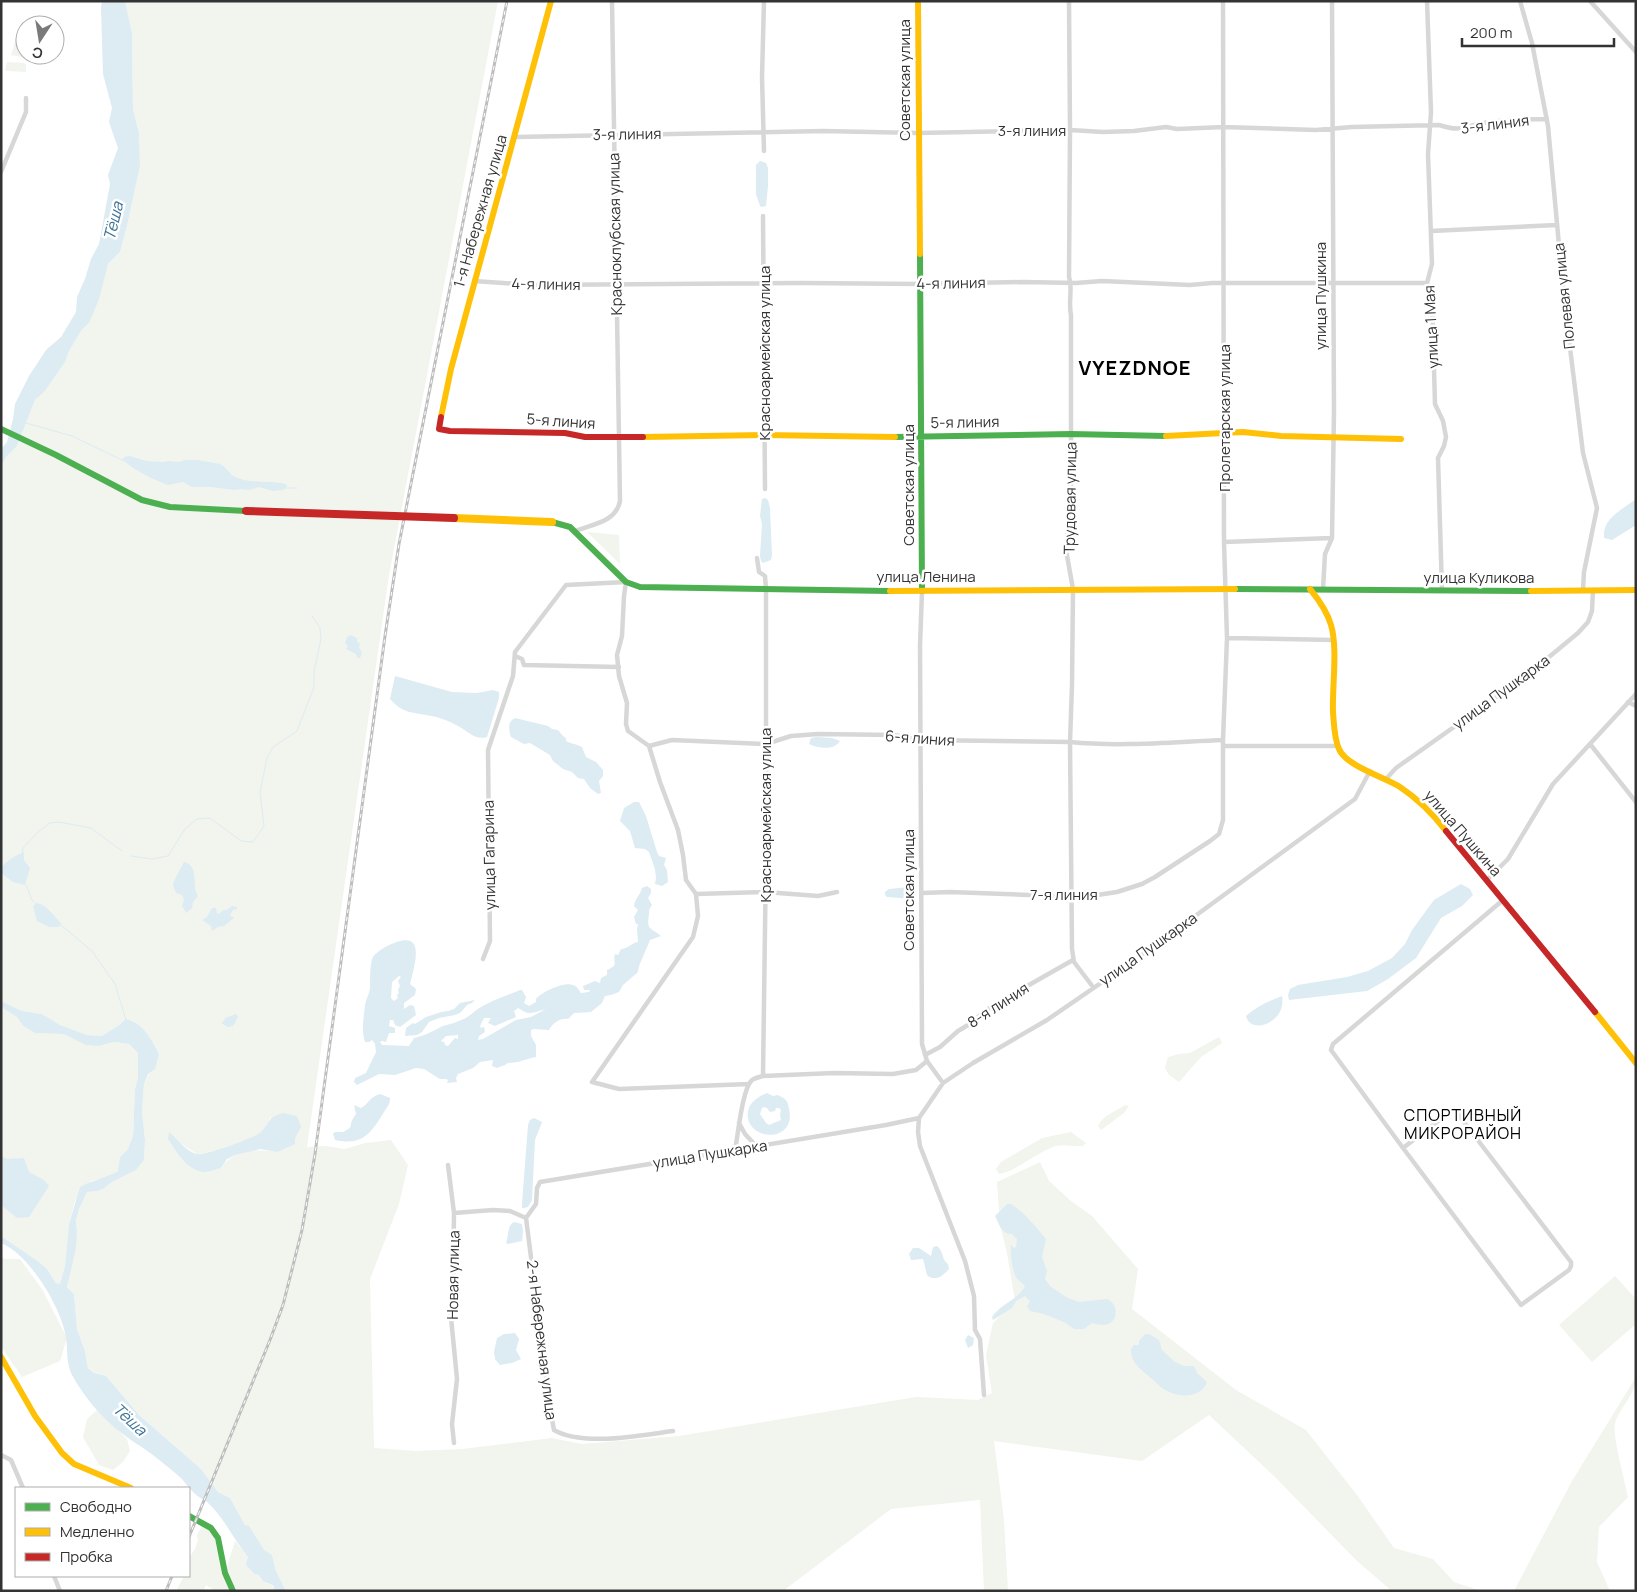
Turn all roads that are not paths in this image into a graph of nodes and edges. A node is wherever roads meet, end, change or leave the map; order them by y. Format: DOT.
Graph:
graph roads {
  1 [pos="551,1"];
  2 [pos="612,1"];
  3 [pos="764,1"];
  4 [pos="918,1"];
  5 [pos="1069,1"];
  6 [pos="1223,1"];
  7 [pos="1332,1"];
  8 [pos="1427,1"];
  9 [pos="1520,1"];
  10 [pos="1590,1"];
  11 [pos="1636,52"];
  12 [pos="26,98"];
  13 [pos="1547,119"];
  14 [pos="1430,125"];
  15 [pos="1224,127"];
  16 [pos="1332,128"];
  17 [pos="1070,130"];
  18 [pos="763,132"];
  19 [pos="918,132"];
  20 [pos="614,134"];
  21 [pos="515,137"];
  22 [pos="764,152"];
  23 [pos="1,172"];
  24 [pos="763,216"];
  25 [pos="1557,225"];
  26 [pos="1431,232"];
  27 [pos="474,281"];
  28 [pos="1334,282"];
  29 [pos="1071,283"];
  30 [pos="1224,283"];
  31 [pos="1427,283"];
  32 [pos="616,284"];
  33 [pos="764,284"];
  34 [pos="920,284"];
  35 [pos="1,429"];
  36 [pos="439,429"];
  37 [pos="1225,432"];
  38 [pos="1070,434"];
  39 [pos="764,436"];
  40 [pos="921,437"];
  41 [pos="620,438"];
  42 [pos="1333,438"];
  43 [pos="1401,439"];
  44 [pos="765,489"];
  45 [pos="575,531"];
  46 [pos="1332,538"];
  47 [pos="1224,542"];
  48 [pos="757,558"];
  49 [pos="626,582"];
  50 [pos="766,589"];
  51 [pos="1072,589"];
  52 [pos="1226,589"];
  53 [pos="1310,589"];
  54 [pos="1323,589"];
  55 [pos="1583,590"];
  56 [pos="1593,590"];
  57 [pos="1636,590"];
  58 [pos="922,591"];
  59 [pos="1442,591"];
  60 [pos="1227,638"];
  61 [pos="1334,640"];
  62 [pos="515,656"];
  63 [pos="618,667"];
  64 [pos="1636,694"];
  65 [pos="1628,702"];
  66 [pos="1636,706"];
  67 [pos="920,740"];
  68 [pos="1223,740"];
  69 [pos="1070,742"];
  70 [pos="766,744"];
  71 [pos="1590,744"];
  72 [pos="650,746"];
  73 [pos="1223,746"];
  74 [pos="1338,746"];
  75 [pos="1370,771"];
  76 [pos="1386,779"];
  77 [pos="1636,802"];
  78 [pos="1219,834"];
  79 [pos="1487,880"];
  80 [pos="765,892"];
  81 [pos="837,892"];
  82 [pos="922,893"];
  83 [pos="696,894"];
  84 [pos="1071,896"];
  85 [pos="1503,900"];
  86 [pos="483,958"];
  87 [pos="1074,960"];
  88 [pos="1094,987"];
  89 [pos="925,1054"];
  90 [pos="926,1061"];
  91 [pos="1636,1063"];
  92 [pos="763,1076"];
  93 [pos="943,1083"];
  94 [pos="749,1084"];
  95 [pos="919,1118"];
  96 [pos="739,1122"];
  97 [pos="757,1147"];
  98 [pos="1403,1148"];
  99 [pos="735,1150"];
  100 [pos="448,1165"];
  101 [pos="454,1212"];
  102 [pos="526,1218"];
  103 [pos="1,1357"];
  104 [pos="984,1395"];
  105 [pos="673,1431"];
  106 [pos="454,1444"];
  107 [pos="1,1455"];
  108 [pos="23,1487"];
  109 [pos="129,1487"];
  110 [pos="192,1518"];
  111 [pos="54,1577"];
  112 [pos="60,1591"];
  113 [pos="233,1591"];
  1 -- 21 [label="street, 1-я Набережная улица"];
  2 -- 20 [label="street, Красноклубская улица"];
  3 -- 18 [label="street"];
  4 -- 19 [label="street, Советская улица"];
  5 -- 17 [label="street, Трудовая улица"];
  6 -- 15 [label="street, Пролетарская улица"];
  7 -- 16 [label="street, улица Пушкина"];
  8 -- 14 [label="street, улица 1 Мая"];
  9 -- 13 [label="street, Полевая улица"];
  10 -- 11 [label="street"];
  12 -- 23 [label="street"];
  13 -- 14 [label="street, 3-я линия"];
  13 -- 25 [label="street, Полевая улица"];
  14 -- 16 [label="street, 3-я линия"];
  14 -- 26 [label="street, улица 1 Мая"];
  15 -- 16 [label="street, 3-я линия"];
  15 -- 17 [label="street, 3-я линия"];
  15 -- 30 [label="street, Пролетарская улица"];
  16 -- 28 [label="street, улица Пушкина"];
  17 -- 19 [label="street, 3-я линия"];
  17 -- 29 [label="street, Трудовая улица"];
  18 -- 19 [label="street, 3-я линия"];
  18 -- 20 [label="street, 3-я линия"];
  18 -- 22 [label="street"];
  19 -- 34 [label="street, Советская улица"];
  20 -- 21 [label="street, 3-я линия"];
  20 -- 32 [label="street, Красноклубская улица"];
  21 -- 27 [label="street, 1-я Набережная улица"];
  24 -- 33 [label="street, Красноармейская улица"];
  25 -- 26 [label="street"];
  25 -- 55 [label="street, Полевая улица"];
  26 -- 31 [label="street, улица 1 Мая"];
  27 -- 32 [label="street, 4-я линия"];
  27 -- 36 [label="street, 1-я Набережная улица"];
  28 -- 30 [label="street, 4-я линия"];
  28 -- 31 [label="street, 4-я линия"];
  28 -- 42 [label="street, улица Пушкина"];
  29 -- 30 [label="street, 4-я линия"];
  29 -- 34 [label="street, 4-я линия"];
  29 -- 38 [label="street, Трудовая улица"];
  30 -- 37 [label="street, Пролетарская улица"];
  31 -- 59 [label="street, улица 1 Мая"];
  32 -- 33 [label="street, 4-я линия"];
  32 -- 41 [label="street, Красноклубская улица"];
  33 -- 34 [label="street, 4-я линия"];
  33 -- 39 [label="street, Красноармейская улица"];
  34 -- 40 [label="street, Советская улица"];
  35 -- 45 [label="street, bridge"];
  36 -- 41 [label="street, 5-я линия"];
  37 -- 38 [label="street, 5-я линия"];
  37 -- 42 [label="street, 5-я линия"];
  37 -- 47 [label="street, Пролетарская улица"];
  38 -- 40 [label="street, 5-я линия"];
  38 -- 51 [label="street, Трудовая улица"];
  39 -- 40 [label="street, 5-я линия"];
  39 -- 41 [label="street, 5-я линия"];
  39 -- 44 [label="street, Красноармейская улица"];
  40 -- 58 [label="street, Советская улица"];
  41 -- 45 [label="street, Красноклубская улица"];
  42 -- 43 [label="street, 5-я линия"];
  42 -- 46 [label="street, улица Пушкина"];
  45 -- 49 [label="street"];
  46 -- 47 [label="street"];
  46 -- 54 [label="street, улица Пушкина"];
  47 -- 52 [label="street, Пролетарская улица"];
  48 -- 50 [label="street, Красноармейская улица"];
  49 -- 50 [label="street, улица Ленина"];
  49 -- 62 [label="street"];
  49 -- 63 [label="street"];
  50 -- 58 [label="street, улица Ленина"];
  50 -- 70 [label="street, Красноармейская улица"];
  51 -- 52 [label="street, улица Ленина"];
  51 -- 58 [label="street, улица Ленина"];
  51 -- 69 [label="street, Трудовая улица"];
  52 -- 53 [label="street, улица Ленина"];
  52 -- 60 [label="street, Пролетарская улица"];
  53 -- 54 [label="street, улица Куликова"];
  53 -- 61 [label="street"];
  54 -- 59 [label="street, улица Куликова"];
  55 -- 56 [label="street, улица Куликова"];
  55 -- 59 [label="street, улица Куликова"];
  56 -- 57 [label="street, улица Куликова"];
  56 -- 76 [label="street, улица Пушкарка"];
  58 -- 67 [label="street, Советская улица"];
  60 -- 61 [label="street"];
  60 -- 68 [label="street, Пролетарская улица"];
  61 -- 74 [label="street"];
  62 -- 63 [label="street"];
  62 -- 86 [label="street, улица Гагарина"];
  63 -- 72 [label="street"];
  64 -- 65 [label="street"];
  65 -- 66 [label="street"];
  65 -- 71 [label="street"];
  67 -- 69 [label="street, 6-я линия"];
  67 -- 70 [label="street, 6-я линия"];
  67 -- 82 [label="street, Советская улица"];
  68 -- 69 [label="street, 6-я линия"];
  68 -- 73 [label="street, Пролетарская улица"];
  69 -- 84 [label="street, Трудовая улица"];
  70 -- 72 [label="street, 6-я линия"];
  70 -- 80 [label="street, Красноармейская улица"];
  71 -- 77 [label="street"];
  71 -- 79 [label="street"];
  72 -- 83 [label="street"];
  73 -- 74 [label="street"];
  73 -- 78 [label="street, Пролетарская улица"];
  74 -- 75 [label="street, улица Пушкина"];
  75 -- 76 [label="street, улица Пушкина"];
  75 -- 88 [label="street, улица Пушкарка"];
  76 -- 79 [label="street, улица Пушкина"];
  78 -- 84 [label="street, 7-я линия"];
  79 -- 85 [label="street, улица Пушкина"];
  80 -- 81 [label="street"];
  80 -- 83 [label="street"];
  80 -- 92 [label="street, Красноармейская улица"];
  82 -- 84 [label="street, 7-я линия"];
  82 -- 89 [label="street, Советская улица"];
  83 -- 94 [label="street"];
  84 -- 87 [label="street, Трудовая улица"];
  85 -- 91 [label="street, улица Пушкина"];
  85 -- 98 [label="street"];
  87 -- 88 [label="street"];
  87 -- 89 [label="street, 8-я линия"];
  88 -- 93 [label="street, улица Пушкарка"];
  89 -- 90 [label="street, Советская улица"];
  90 -- 92 [label="street"];
  90 -- 93 [label="street, Советская улица"];
  92 -- 94 [label="street"];
  93 -- 95 [label="street, улица Пушкарка"];
  94 -- 96 [label="street"];
  95 -- 97 [label="street, улица Пушкарка"];
  95 -- 104 [label="street"];
  96 -- 97 [label="street"];
  96 -- 99 [label="street"];
  97 -- 99 [label="street, улица Пушкарка"];
  98 -- 98 [label="street"];
  99 -- 102 [label="street, улица Пушкарка"];
  100 -- 101 [label="street, Новая улица"];
  101 -- 102 [label="street"];
  101 -- 106 [label="street, Новая улица"];
  102 -- 105 [label="street, 2-я Набережная улица"];
  103 -- 109 [label="street"];
  107 -- 108 [label="street"];
  110 -- 113 [label="street"];
  111 -- 112 [label="street"];
}
